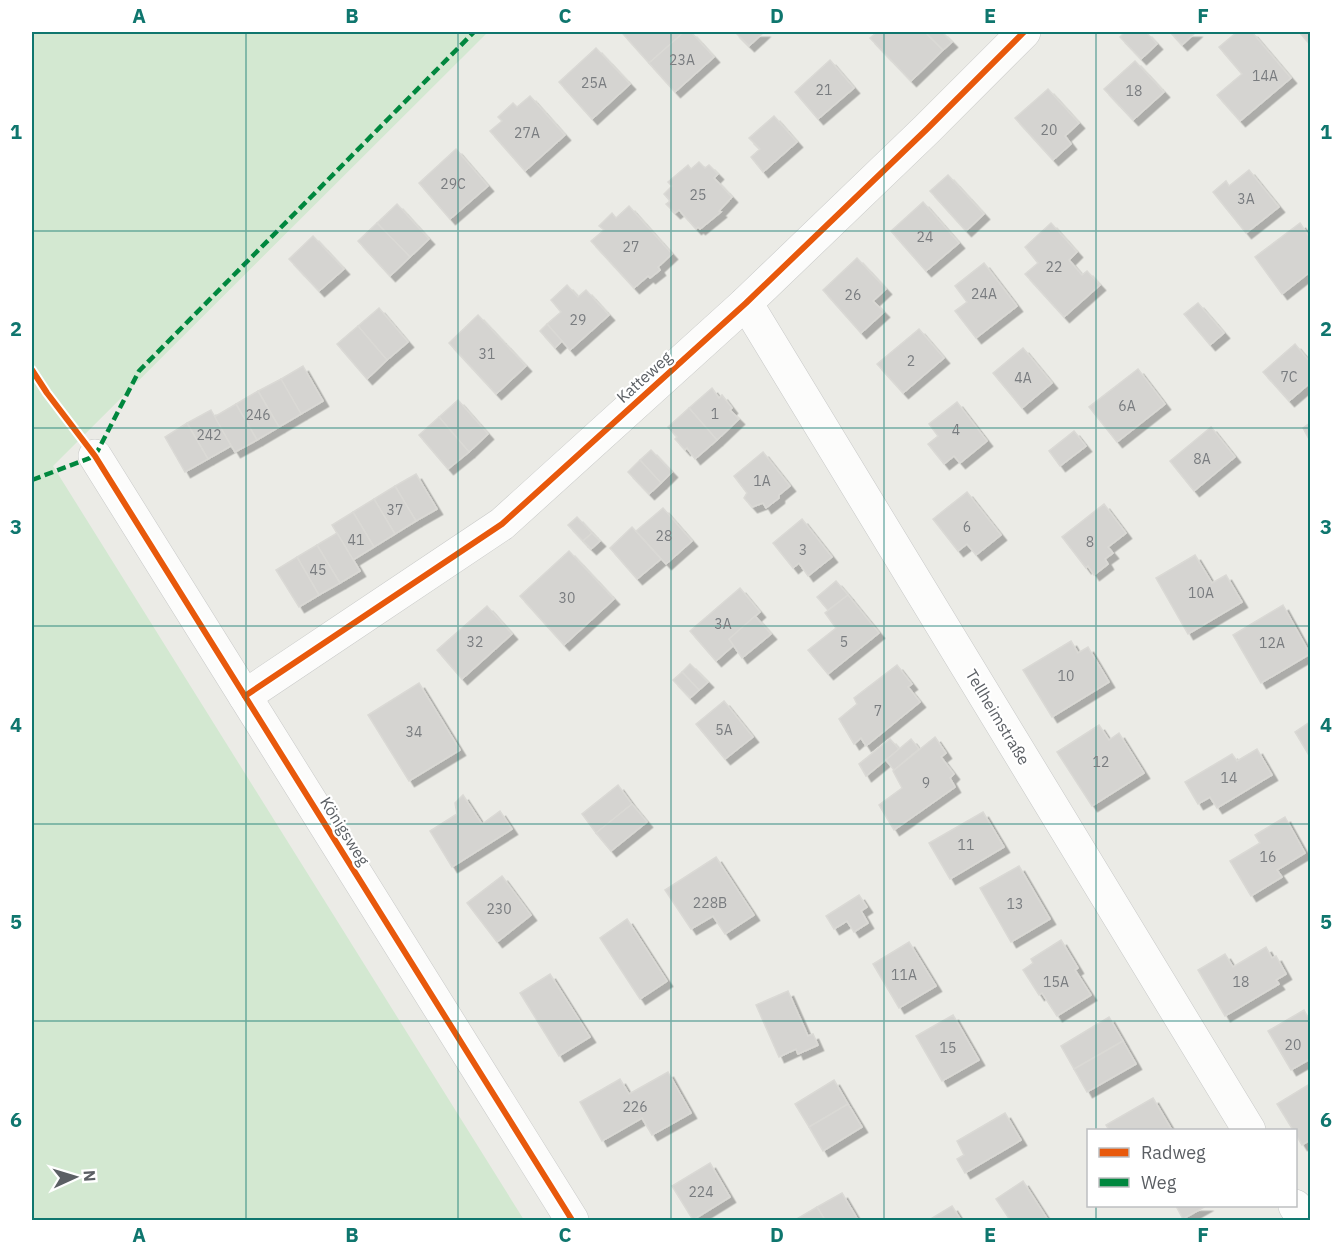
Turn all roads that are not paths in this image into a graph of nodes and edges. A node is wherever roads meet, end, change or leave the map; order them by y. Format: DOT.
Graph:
graph roads {
  1 [pos="1024,32"];
  2 [pos="746,303"];
  3 [pos="95,456"];
  4 [pos="245,696"];
  5 [pos="1248,1129"];
  6 [pos="1296,1207"];
  7 [pos="572,1221"];
  8 [pos="1304,1221"];
  1 -- 2 [label="street, Katteweg"];
  2 -- 4 [label="street, Katteweg"];
  2 -- 5 [label="street, Tellheimstraße"];
  3 -- 4 [label="street, Königsweg"];
  4 -- 7 [label="street, Königsweg"];
  6 -- 8 [label="street"];
}
